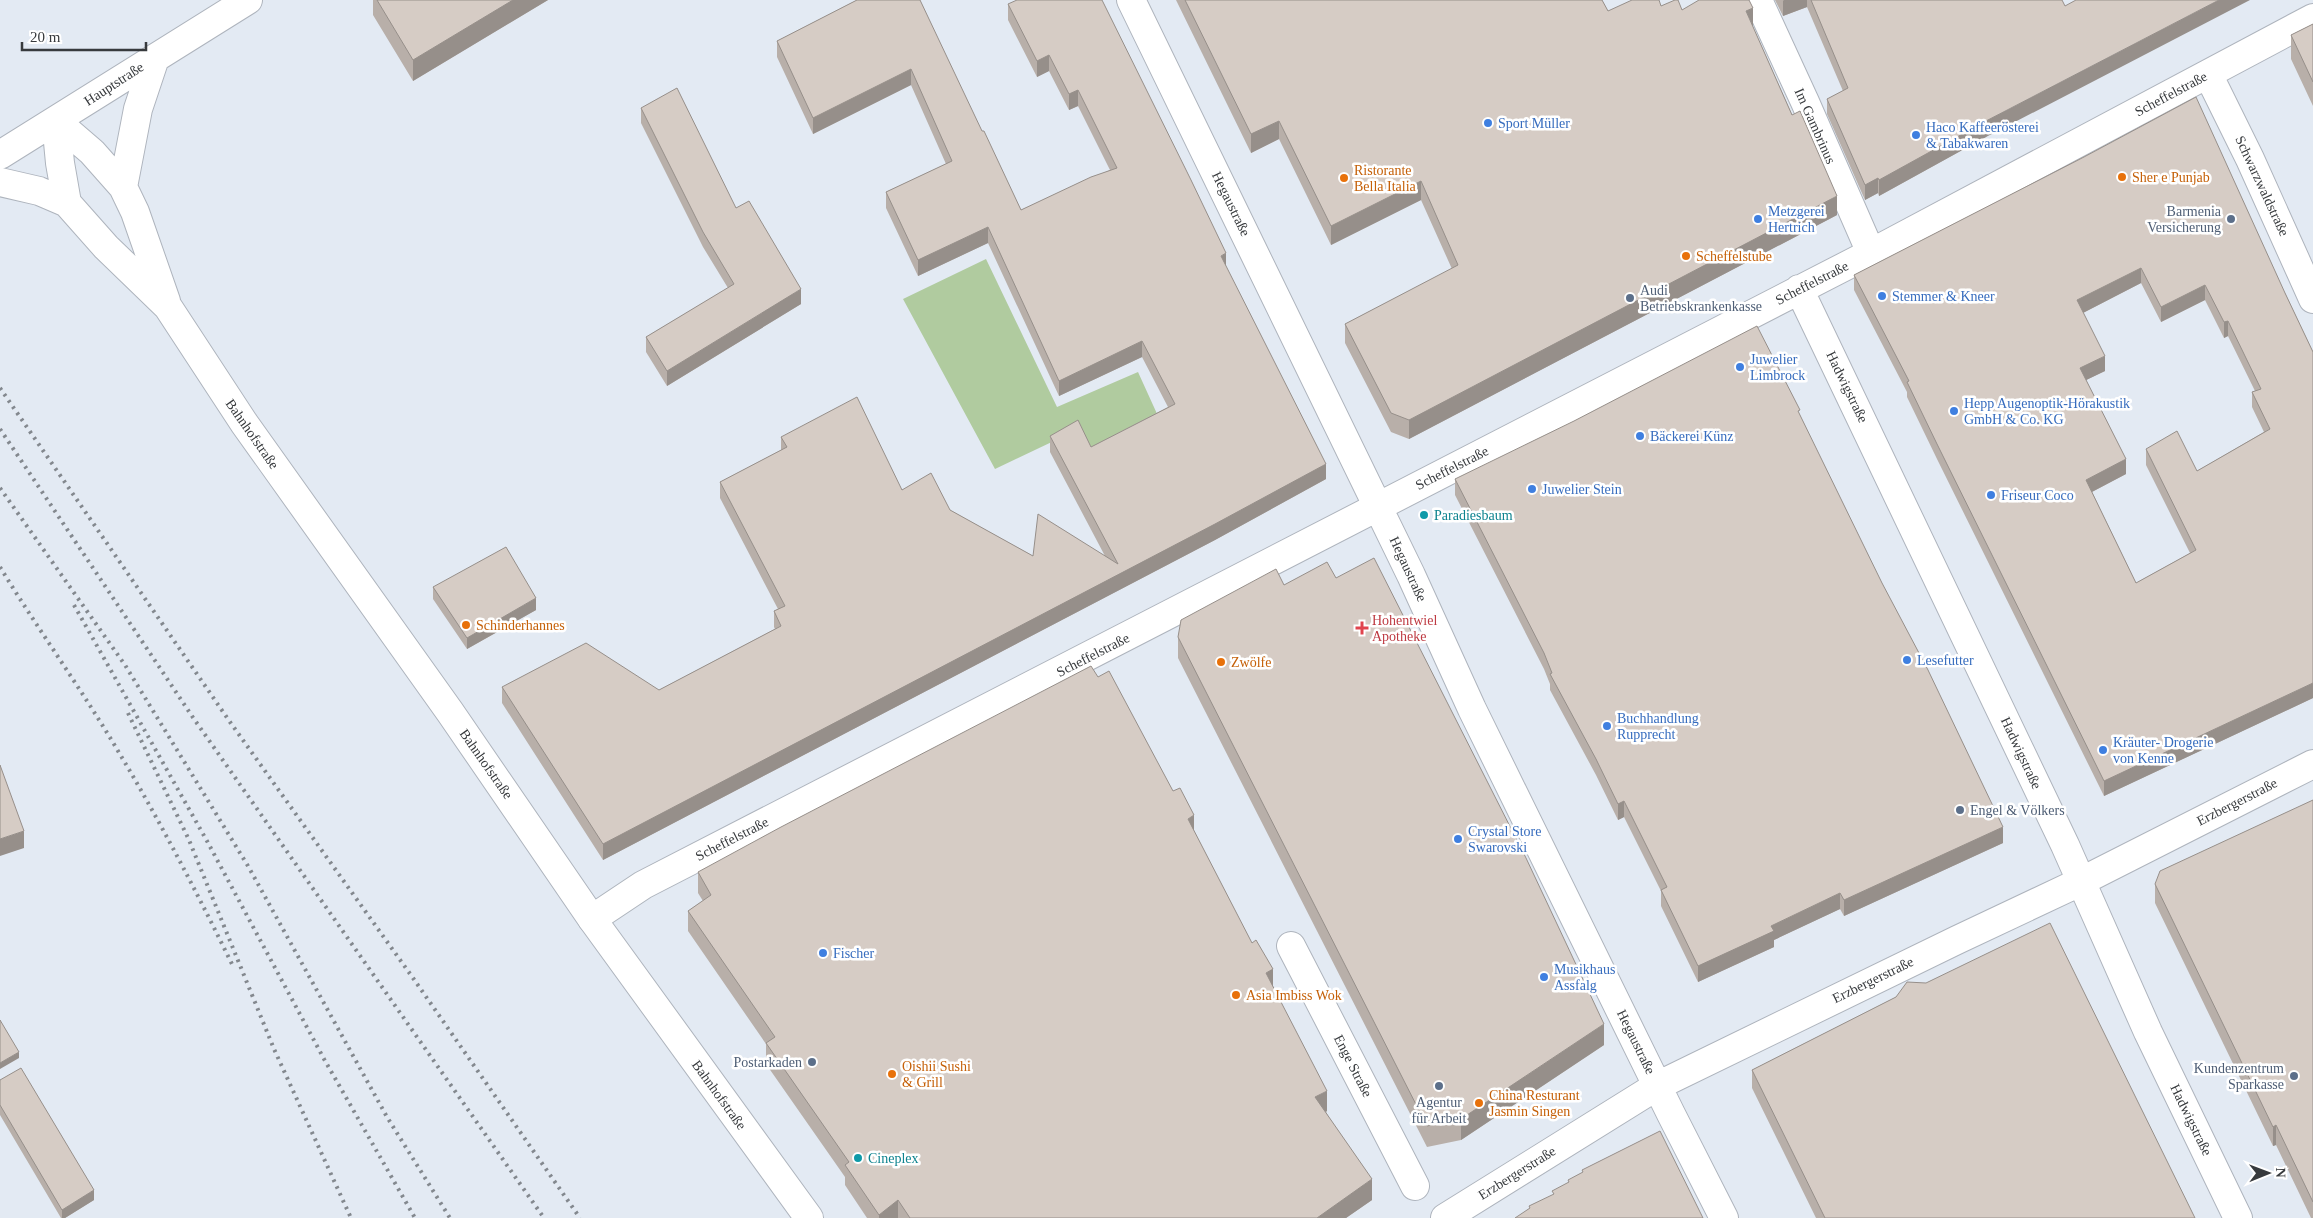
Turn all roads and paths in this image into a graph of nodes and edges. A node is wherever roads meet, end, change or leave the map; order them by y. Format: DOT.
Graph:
graph roads {
  1 [pos="248,0"];
  2 [pos="1131,0"];
  3 [pos="1758,0"];
  4 [pos="2313,18"];
  5 [pos="154,58"];
  6 [pos="2208,74"];
  7 [pos="56,121"];
  8 [pos="0,155"];
  9 [pos="0,182"];
  10 [pos="123,187"];
  11 [pos="67,203"];
  12 [pos="1871,253"];
  13 [pos="1799,289"];
  14 [pos="2313,299"];
  15 [pos="168,307"];
  16 [pos="1378,507"];
  17 [pos="2313,764"];
  18 [pos="2080,882"];
  19 [pos="592,919"];
  20 [pos="1291,946"];
  21 [pos="1657,1086"];
  22 [pos="1415,1186"];
  23 [pos="809,1218"];
  24 [pos="1445,1218"];
  25 [pos="1724,1218"];
  26 [pos="2238,1218"];
  1 -- 5 [label="street, Hauptstraße"];
  2 -- 16 [label="street, Hegaustraße"];
  3 -- 12 [label="street, Im Gambrinus"];
  4 -- 6 [label="street, Scheffelstraße"];
  5 -- 7 [label="street, Hauptstraße"];
  5 -- 10 [label="street"];
  6 -- 12 [label="street, Scheffelstraße"];
  6 -- 14 [label="street, Schwarzwaldstraße"];
  7 -- 8 [label="street, Hauptstraße"];
  7 -- 10 [label="street, Bahnhofstraße"];
  7 -- 11 [label="street"];
  9 -- 11 [label="street"];
  10 -- 15 [label="street, Bahnhofstraße"];
  11 -- 15 [label="street, Bahnhofstraße"];
  12 -- 13 [label="street, Scheffelstraße"];
  13 -- 16 [label="street, Scheffelstraße"];
  13 -- 18 [label="street, Hadwigstraße"];
  15 -- 19 [label="street, Bahnhofstraße"];
  16 -- 19 [label="street, Scheffelstraße"];
  16 -- 21 [label="street, Hegaustraße"];
  17 -- 18 [label="street, Erzbergerstraße"];
  18 -- 21 [label="street, Erzbergerstraße"];
  18 -- 26 [label="street, Hadwigstraße"];
  19 -- 23 [label="street, Bahnhofstraße"];
  20 -- 22 [label="street, Enge Straße"];
  21 -- 24 [label="street, Erzbergerstraße"];
  21 -- 25 [label="street, Hegaustraße"];
}
